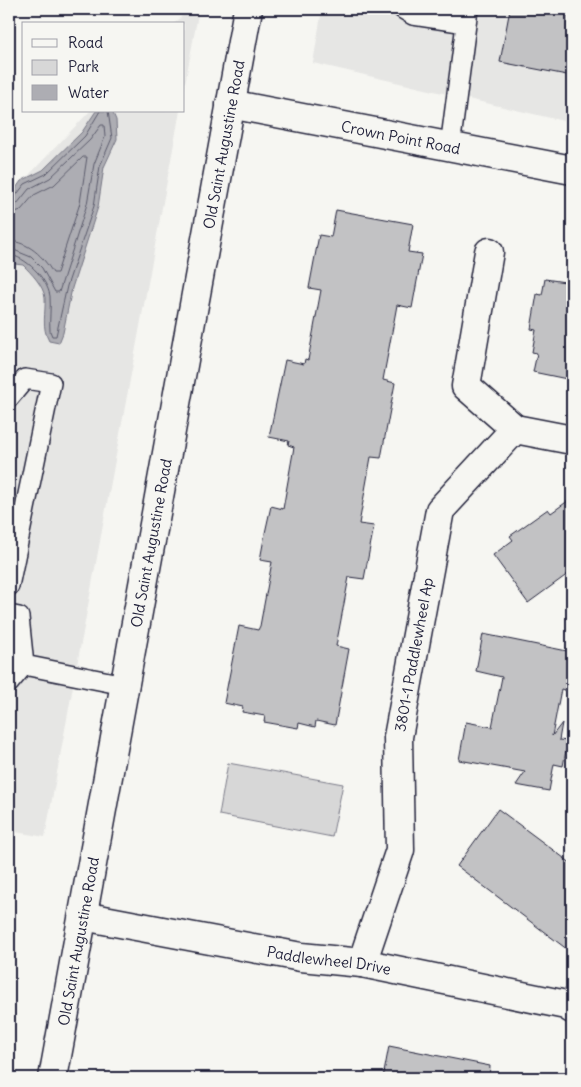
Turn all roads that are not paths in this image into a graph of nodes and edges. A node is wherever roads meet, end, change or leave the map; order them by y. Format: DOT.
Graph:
graph roads {
  1 [pos="248,9"];
  2 [pos="403,9"];
  3 [pos="467,16"];
  4 [pos="230,104"];
  5 [pos="450,146"];
  6 [pos="572,170"];
  7 [pos="489,252"];
  8 [pos="9,398"];
  9 [pos="515,429"];
  10 [pos="572,440"];
  11 [pos="9,586"];
  12 [pos="9,615"];
  13 [pos="24,664"];
  14 [pos="9,683"];
  15 [pos="124,685"];
  16 [pos="83,916"];
  17 [pos="362,963"];
  18 [pos="572,1009"];
  19 [pos="53,1078"];
  1 -- 4 [label="street, Old Saint Augustine Road"];
  2 -- 3 [label="lane"];
  3 -- 5 [label="lane"];
  4 -- 5 [label="street, Crown Point Road"];
  4 -- 15 [label="street, Old Saint Augustine Road"];
  5 -- 6 [label="street, Crown Point Road"];
  7 -- 9 [label="street"];
  8 -- 11 [label="lane"];
  9 -- 10 [label="street"];
  9 -- 17 [label="street, 3801-1 Paddlewheel Ap"];
  12 -- 13 [label="lane"];
  13 -- 14 [label="lane"];
  13 -- 15 [label="lane"];
  15 -- 16 [label="street, Old Saint Augustine Road"];
  16 -- 17 [label="street, Paddlewheel Drive"];
  16 -- 19 [label="street, Old Saint Augustine Road"];
  17 -- 18 [label="street, Paddlewheel Drive"];
}
